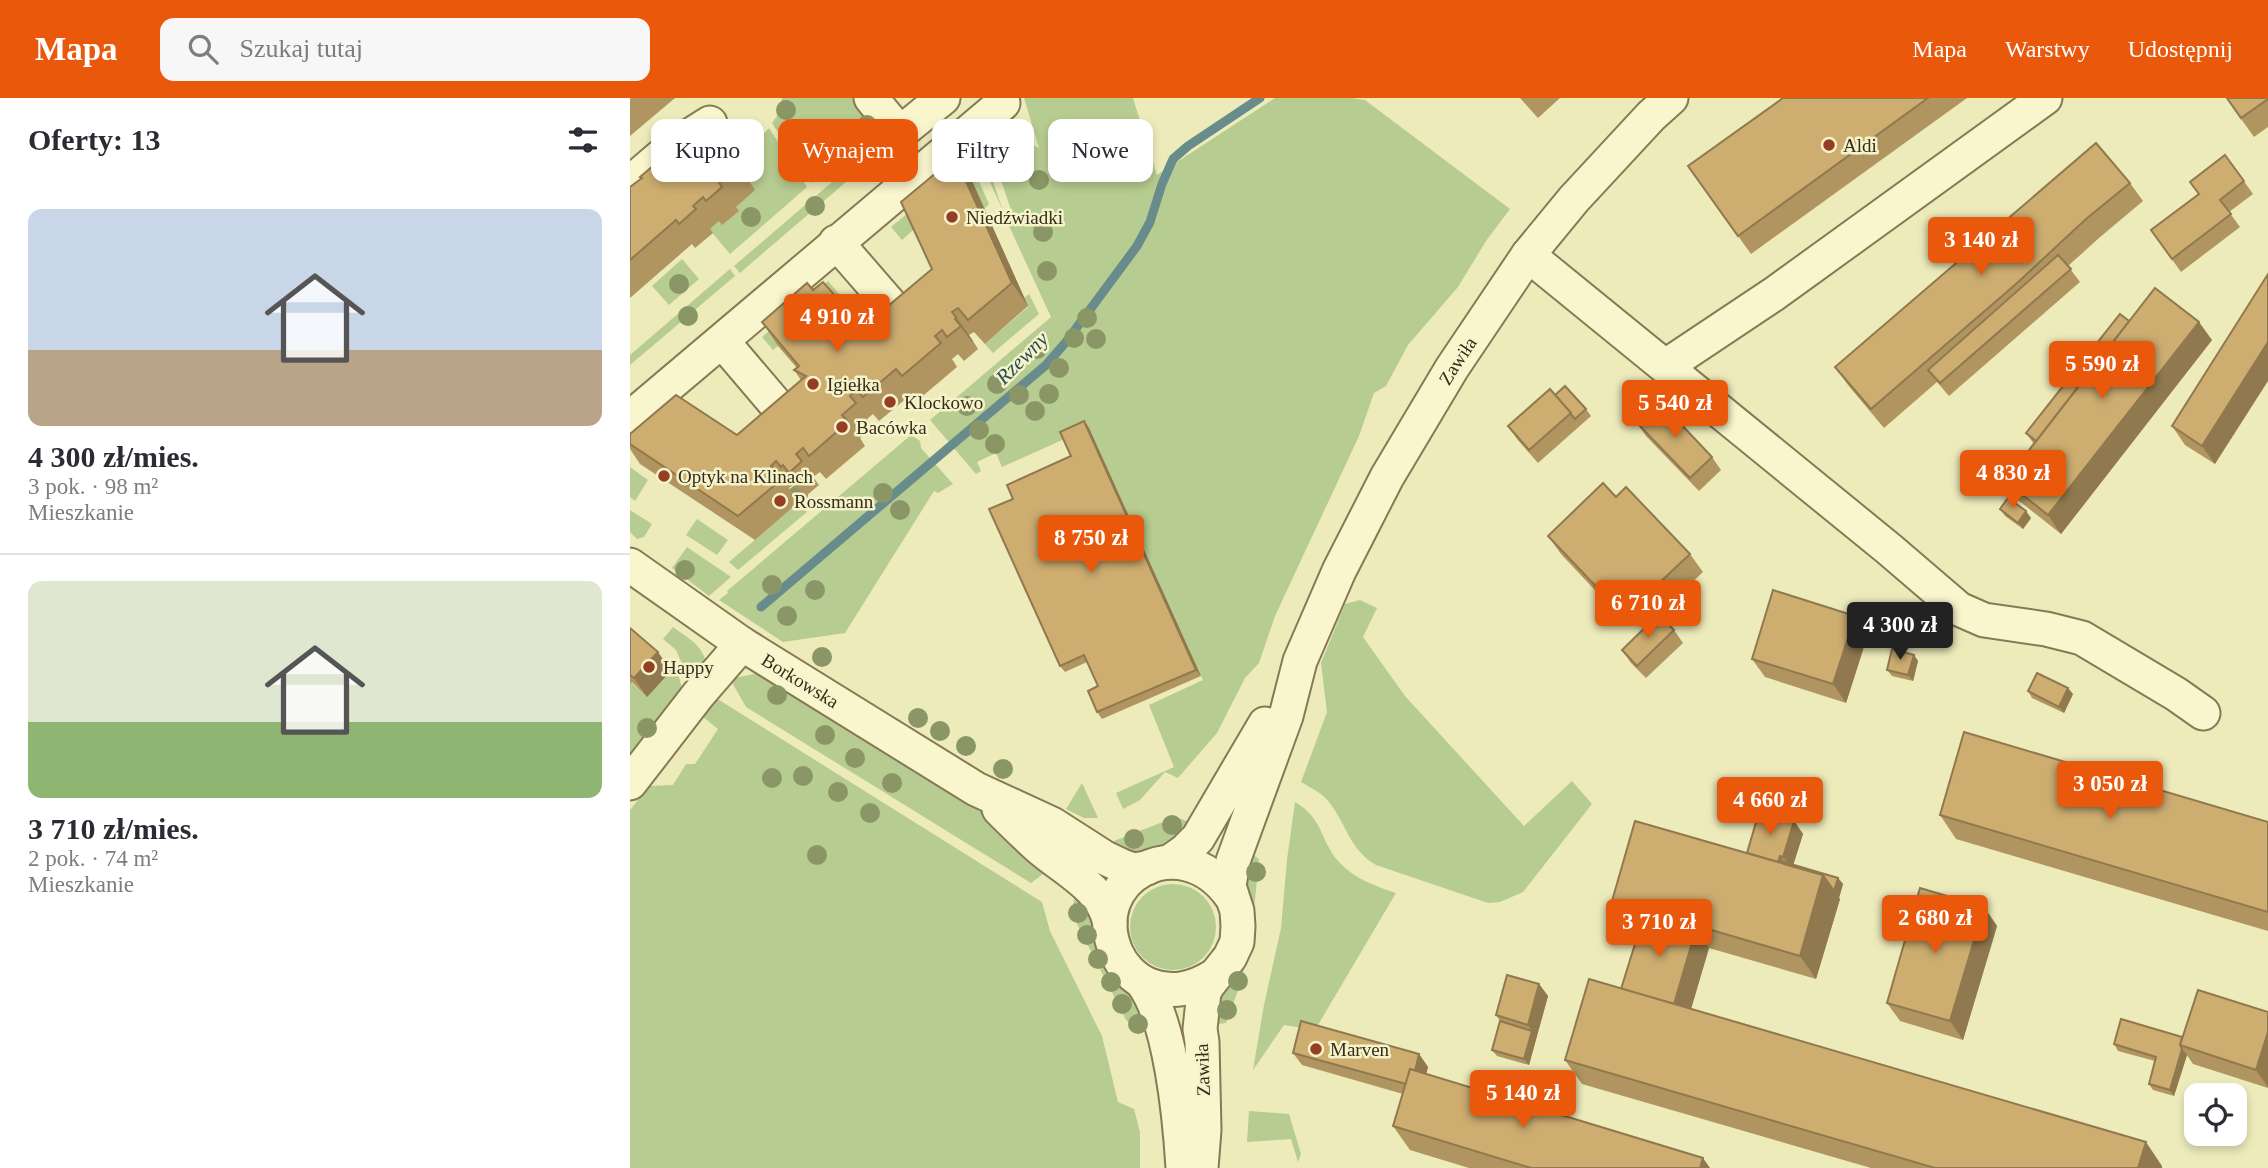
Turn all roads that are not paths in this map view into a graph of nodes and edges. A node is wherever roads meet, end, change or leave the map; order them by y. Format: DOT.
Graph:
graph roads {
  1 [pos="871,98"];
  2 [pos="943,98"];
  3 [pos="1671,98"];
  4 [pos="2045,98"];
  5 [pos="1003,103"];
  6 [pos="651,165"];
  7 [pos="630,183"];
  8 [pos="836,242"];
  9 [pos="1528,255"];
  10 [pos="895,310"];
  11 [pos="722,341"];
  12 [pos="1666,366"];
  13 [pos="779,408"];
  14 [pos="630,418"];
  15 [pos="630,565"];
  16 [pos="741,644"];
  17 [pos="1300,661"];
  18 [pos="2203,713"];
  19 [pos="630,783"];
  20 [pos="976,789"];
  21 [pos="1159,865"];
  22 [pos="1231,896"];
  23 [pos="1110,924"];
  24 [pos="1214,976"];
  25 [pos="1142,982"];
  26 [pos="1183,1168"];
  27 [pos="1201,1168"];
  1 -- 2 [label="street"];
  3 -- 9 [label="street, Zawiła"];
  4 -- 12 [label="street"];
  5 -- 8 [label="street"];
  6 -- 7 [label="street"];
  8 -- 10 [label="street"];
  8 -- 11 [label="street"];
  9 -- 12 [label="street"];
  9 -- 17 [label="street, Zawiła"];
  11 -- 13 [label="street"];
  11 -- 14 [label="street"];
  12 -- 18 [label="street"];
  15 -- 16 [label="street, Borkowska"];
  16 -- 19 [label="street"];
  16 -- 20 [label="street, Borkowska"];
  17 -- 21 [label="street, Zawiła"];
  17 -- 22 [label="street, Zawiła"];
  20 -- 21 [label="street, Borkowska"];
  20 -- 23 [label="street, Borkowska"];
  21 -- 22 [label="street"];
  21 -- 23 [label="street, Zawiła"];
  22 -- 24 [label="street, Zawiła"];
  23 -- 25 [label="street, Zawiła"];
  24 -- 25 [label="street"];
  24 -- 27 [label="street, Zawiła"];
  25 -- 26 [label="street, Zawiła"];
}
